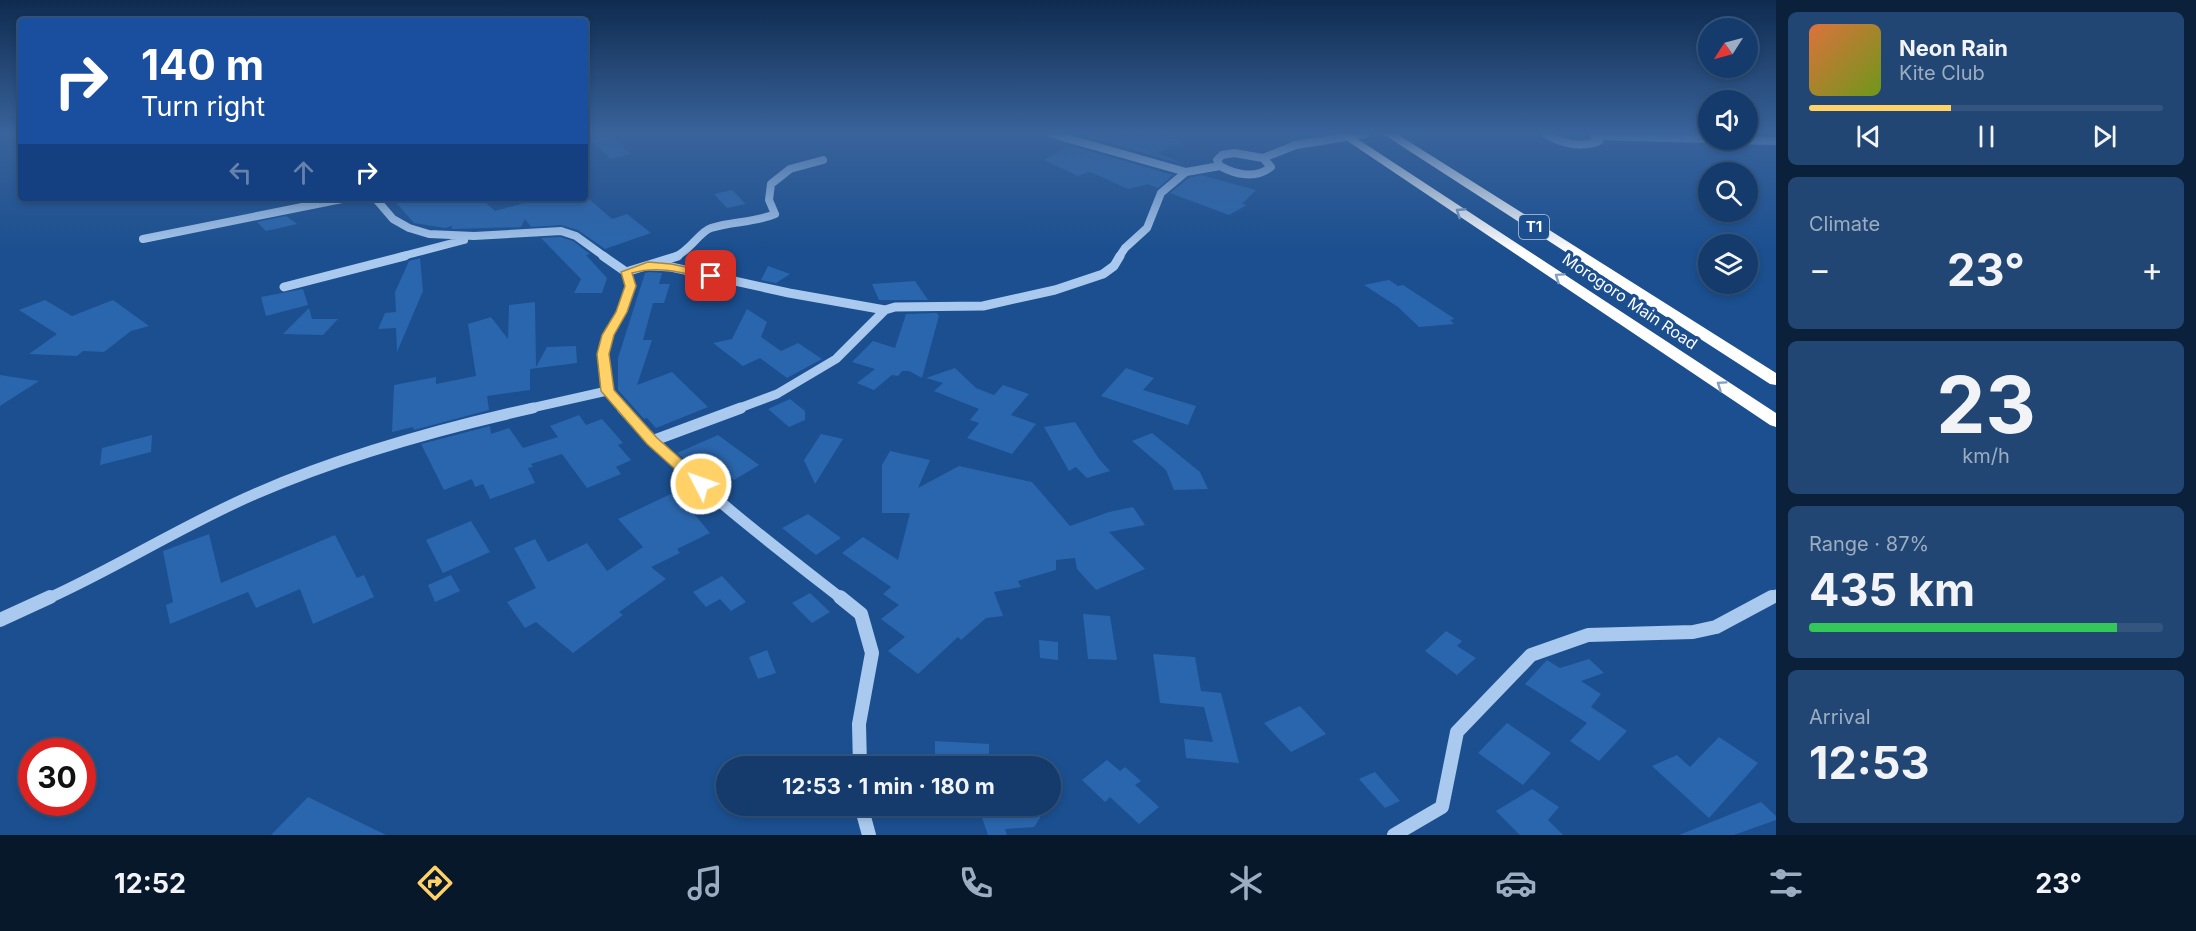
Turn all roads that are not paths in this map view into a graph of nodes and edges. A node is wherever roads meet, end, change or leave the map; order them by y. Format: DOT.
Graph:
graph roads {
  1 [pos="785,173"];
  2 [pos="1185,173"];
  3 [pos="1238,173"];
  4 [pos="1262,173"];
  5 [pos="1401,173"];
  6 [pos="1449,173"];
  7 [pos="331,201"];
  8 [pos="378,201"];
  9 [pos="482,236"];
  10 [pos="143,239"];
  11 [pos="648,265"];
  12 [pos="626,272"];
  13 [pos="284,287"];
  14 [pos="885,310"];
  15 [pos="1776,380"];
  16 [pos="607,391"];
  17 [pos="1776,421"];
  18 [pos="652,441"];
  19 [pos="1776,595"];
  20 [pos="0,620"];
  21 [pos="860,756"];
  22 [pos="864,816"];
  23 [pos="869,835"];
  24 [pos="1394,835"];
  1 -- 11 [label="street"];
  2 -- 14 [label="street"];
  3 -- 4 [label="street"];
  17 -- 5 [label="highway, Morogoro Main Road / T1, one-way"];
  6 -- 15 [label="highway, Morogoro Main Road / T1"];
  7 -- 10 [label="street"];
  8 -- 9 [label="street"];
  9 -- 12 [label="street"];
  9 -- 13 [label="street"];
  11 -- 12 [label="street"];
  11 -- 14 [label="street"];
  12 -- 16 [label="street"];
  14 -- 18 [label="street"];
  16 -- 18 [label="street"];
  16 -- 20 [label="street"];
  18 -- 21 [label="street"];
  19 -- 24 [label="street"];
  22 -- 23 [label="street"];
}
